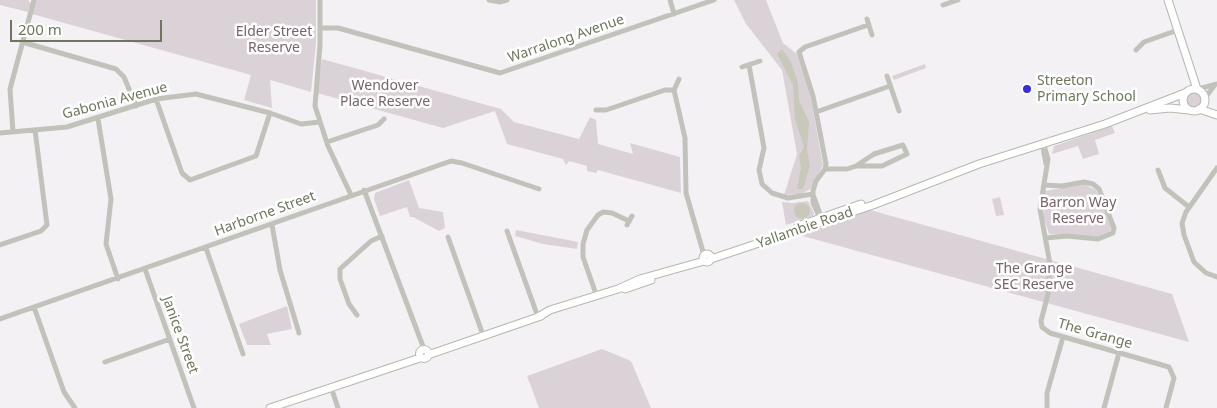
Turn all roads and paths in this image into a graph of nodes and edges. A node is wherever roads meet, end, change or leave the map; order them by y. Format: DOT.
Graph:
graph roads {
  1 [pos="34,0"];
  2 [pos="320,0"];
  3 [pos="489,0"];
  4 [pos="507,0"];
  5 [pos="670,0"];
  6 [pos="714,0"];
  7 [pos="958,0"];
  8 [pos="1168,0"];
  9 [pos="943,5"];
  10 [pos="674,14"];
  11 [pos="320,26"];
  12 [pos="1178,29"];
  13 [pos="872,36"];
  14 [pos="22,42"];
  15 [pos="1136,50"];
  16 [pos="760,61"];
  17 [pos="749,65"];
  18 [pos="1191,67"];
  19 [pos="742,68"];
  20 [pos="887,76"];
  21 [pos="679,80"];
  22 [pos="1217,84"];
  23 [pos="890,86"];
  24 [pos="1198,89"];
  25 [pos="674,90"];
  26 [pos="1186,92"];
  27 [pos="156,99"];
  28 [pos="1205,100"];
  29 [pos="136,106"];
  30 [pos="1199,109"];
  31 [pos="596,110"];
  32 [pos="1189,110"];
  33 [pos="899,111"];
  34 [pos="1143,111"];
  35 [pos="816,112"];
  36 [pos="270,113"];
  37 [pos="1217,115"];
  38 [pos="98,119"];
  39 [pos="384,119"];
  40 [pos="320,122"];
  41 [pos="35,130"];
  42 [pos="13,132"];
  43 [pos="0,133"];
  44 [pos="327,142"];
  45 [pos="1043,145"];
  46 [pos="856,166"];
  47 [pos="1217,168"];
  48 [pos="825,169"];
  49 [pos="1158,170"];
  50 [pos="1044,185"];
  51 [pos="539,189"];
  52 [pos="366,190"];
  53 [pos="813,194"];
  54 [pos="348,196"];
  55 [pos="1189,207"];
  56 [pos="821,220"];
  57 [pos="629,221"];
  58 [pos="272,224"];
  59 [pos="507,230"];
  60 [pos="382,236"];
  61 [pos="448,237"];
  62 [pos="1046,238"];
  63 [pos="0,245"];
  64 [pos="206,248"];
  65 [pos="707,257"];
  66 [pos="145,269"];
  67 [pos="1217,277"];
  68 [pos="118,278"];
  69 [pos="597,296"];
  70 [pos="34,307"];
  71 [pos="357,315"];
  72 [pos="538,317"];
  73 [pos="0,319"];
  74 [pos="299,333"];
  75 [pos="483,335"];
  76 [pos="1063,337"];
  77 [pos="170,339"];
  78 [pos="423,353"];
  79 [pos="1119,353"];
  80 [pos="243,354"];
  81 [pos="104,362"];
  82 [pos="331,387"];
  83 [pos="75,408"];
  84 [pos="194,408"];
  85 [pos="270,408"];
  86 [pos="338,408"];
  87 [pos="1046,408"];
  88 [pos="1104,408"];
  89 [pos="1166,408"];
  1 -- 14 [label="street"];
  2 -- 11 [label="street"];
  3 -- 4 [label="street"];
  5 -- 10 [label="street"];
  6 -- 10 [label="street, Warralong Avenue"];
  7 -- 9 [label="street"];
  8 -- 12 [label="street"];
  10 -- 11 [label="street, Warralong Avenue"];
  11 -- 40 [label="street"];
  12 -- 15 [label="street"];
  12 -- 18 [label="street"];
  13 -- 35 [label="street"];
  14 -- 29 [label="street"];
  14 -- 42 [label="street"];
  16 -- 17 [label="street"];
  17 -- 19 [label="street"];
  17 -- 53 [label="street"];
  18 -- 24 [label="street"];
  18 -- 26 [label="street"];
  20 -- 23 [label="street"];
  21 -- 25 [label="street"];
  22 -- 24 [label="street"];
  22 -- 28 [label="street"];
  23 -- 33 [label="street"];
  23 -- 35 [label="street"];
  24 -- 26 [label="street"];
  24 -- 28 [label="street"];
  25 -- 31 [label="street"];
  25 -- 65 [label="street"];
  26 -- 32 [label="street"];
  26 -- 34 [label="street, Yallambie Road"];
  27 -- 29 [label="street, Gabonia Avenue"];
  27 -- 36 [label="street, Gabonia Avenue"];
  27 -- 36 [label="street"];
  28 -- 30 [label="street"];
  28 -- 37 [label="street"];
  29 -- 38 [label="street, Gabonia Avenue"];
  30 -- 32 [label="street"];
  30 -- 37 [label="street"];
  32 -- 34 [label="street, Yallambie Road"];
  34 -- 45 [label="street, Yallambie Road"];
  35 -- 48 [label="street"];
  36 -- 40 [label="street, Gabonia Avenue"];
  38 -- 41 [label="street, Gabonia Avenue"];
  38 -- 68 [label="street"];
  39 -- 44 [label="street"];
  40 -- 44 [label="street"];
  41 -- 42 [label="street, Gabonia Avenue"];
  41 -- 63 [label="street"];
  42 -- 43 [label="street, Gabonia Avenue"];
  44 -- 54 [label="street"];
  45 -- 50 [label="street, The Grange"];
  45 -- 56 [label="street, Yallambie Road"];
  46 -- 46 [label="street"];
  46 -- 48 [label="street"];
  47 -- 55 [label="street"];
  48 -- 53 [label="street"];
  49 -- 55 [label="street"];
  50 -- 62 [label="street, The Grange"];
  50 -- 62 [label="street"];
  51 -- 52 [label="street, Harborne Street"];
  52 -- 54 [label="street, Harborne Street"];
  52 -- 60 [label="street"];
  53 -- 56 [label="street"];
  54 -- 58 [label="street, Harborne Street"];
  55 -- 67 [label="street"];
  56 -- 65 [label="street, Yallambie Road"];
  57 -- 69 [label="street"];
  58 -- 64 [label="street, Harborne Street"];
  58 -- 74 [label="street"];
  59 -- 72 [label="street"];
  60 -- 71 [label="street"];
  60 -- 78 [label="street"];
  61 -- 75 [label="street"];
  62 -- 76 [label="street, The Grange"];
  64 -- 66 [label="street, Harborne Street"];
  64 -- 80 [label="street"];
  65 -- 69 [label="street, Yallambie Road"];
  66 -- 68 [label="street, Harborne Street"];
  66 -- 77 [label="street, Janice Street"];
  68 -- 70 [label="street, Harborne Street"];
  69 -- 72 [label="street, Yallambie Road"];
  70 -- 73 [label="street, Harborne Street"];
  70 -- 83 [label="street"];
  72 -- 75 [label="street, Yallambie Road"];
  75 -- 78 [label="street, Yallambie Road"];
  76 -- 79 [label="street, The Grange"];
  76 -- 87 [label="street"];
  77 -- 81 [label="street"];
  77 -- 84 [label="street, Janice Street"];
  78 -- 82 [label="street, Yallambie Road"];
  79 -- 88 [label="street"];
  79 -- 89 [label="street, The Grange"];
  82 -- 85 [label="street, Yallambie Road"];
  82 -- 86 [label="street"];
}
